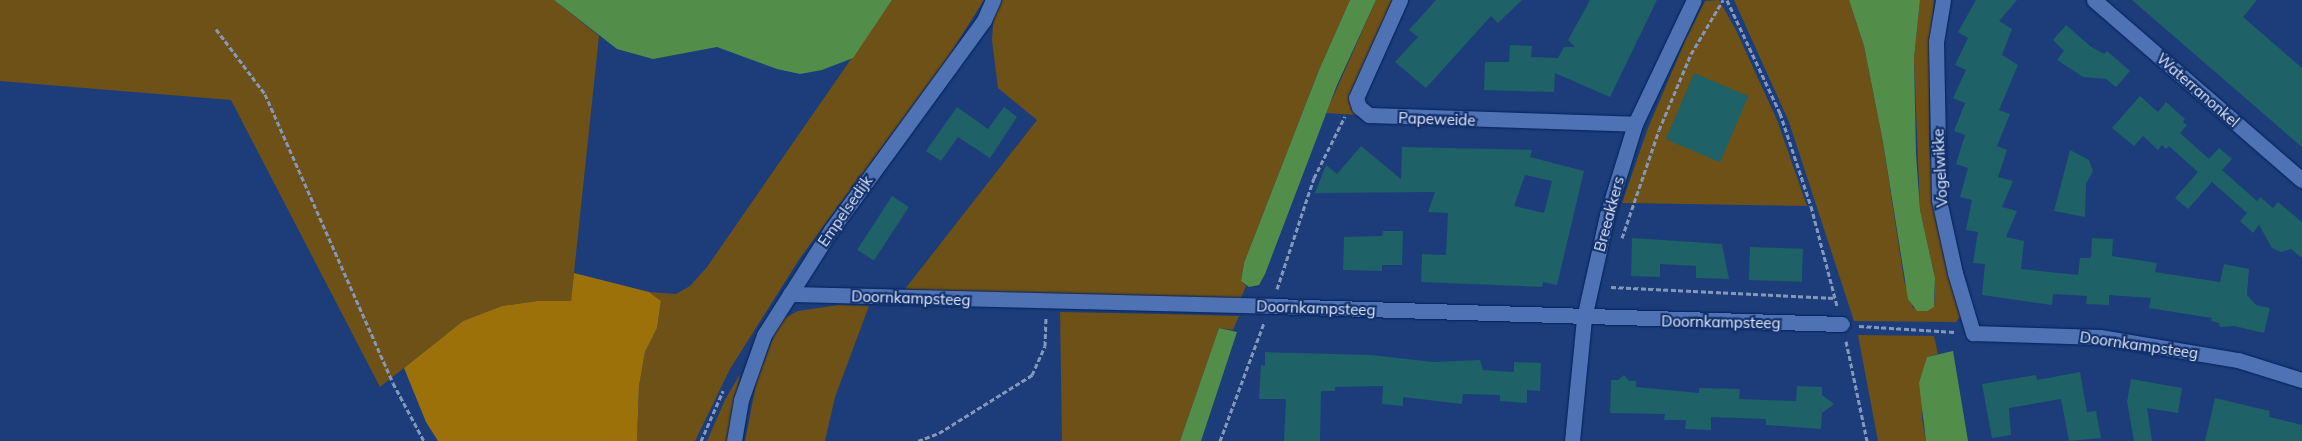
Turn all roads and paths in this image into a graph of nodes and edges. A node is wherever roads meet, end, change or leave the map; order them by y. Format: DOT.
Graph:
graph roads {
  1 [pos="993,0"];
  2 [pos="1400,0"];
  3 [pos="1694,0"];
  4 [pos="1722,0"];
  5 [pos="1727,0"];
  6 [pos="1943,0"];
  7 [pos="2094,0"];
  8 [pos="216,29"];
  9 [pos="1361,84"];
  10 [pos="1635,124"];
  11 [pos="2302,180"];
  12 [pos="1620,244"];
  13 [pos="1613,278"];
  14 [pos="1611,287"];
  15 [pos="790,294"];
  16 [pos="1835,298"];
  17 [pos="1047,302"];
  18 [pos="1272,306"];
  19 [pos="1584,318"];
  20 [pos="1605,319"];
  21 [pos="1842,324"];
  22 [pos="1973,333"];
  23 [pos="1260,335"];
  24 [pos="2302,380"];
  25 [pos="424,441"];
  26 [pos="734,441"];
  27 [pos="918,441"];
  28 [pos="1220,441"];
  29 [pos="1572,441"];
  30 [pos="1867,441"];
  1 -- 15 [label="street, Empelsedijk"];
  2 -- 9 [label="street, Papeweide"];
  3 -- 10 [label="street, Breeakkers"];
  4 -- 12 [label="path"];
  5 -- 16 [label="path"];
  6 -- 22 [label="street, Vogelwikke"];
  7 -- 11 [label="street, Waterranonkel"];
  8 -- 25 [label="path"];
  9 -- 10 [label="street, Papeweide"];
  9 -- 18 [label="path"];
  10 -- 19 [label="street, Breeakkers"];
  13 -- 14 [label="path"];
  14 -- 16 [label="path"];
  14 -- 20 [label="path"];
  15 -- 17 [label="street, Doornkampsteeg"];
  15 -- 26 [label="street, Empelsedijk"];
  16 -- 21 [label="path"];
  17 -- 18 [label="street, Doornkampsteeg"];
  17 -- 27 [label="path"];
  18 -- 19 [label="street, Doornkampsteeg"];
  19 -- 20 [label="street, Doornkampsteeg"];
  19 -- 29 [label="street, Breeakkers"];
  20 -- 21 [label="street, Doornkampsteeg"];
  21 -- 22 [label="path"];
  21 -- 30 [label="path"];
  22 -- 24 [label="street, Doornkampsteeg"];
  23 -- 28 [label="path"];
}
